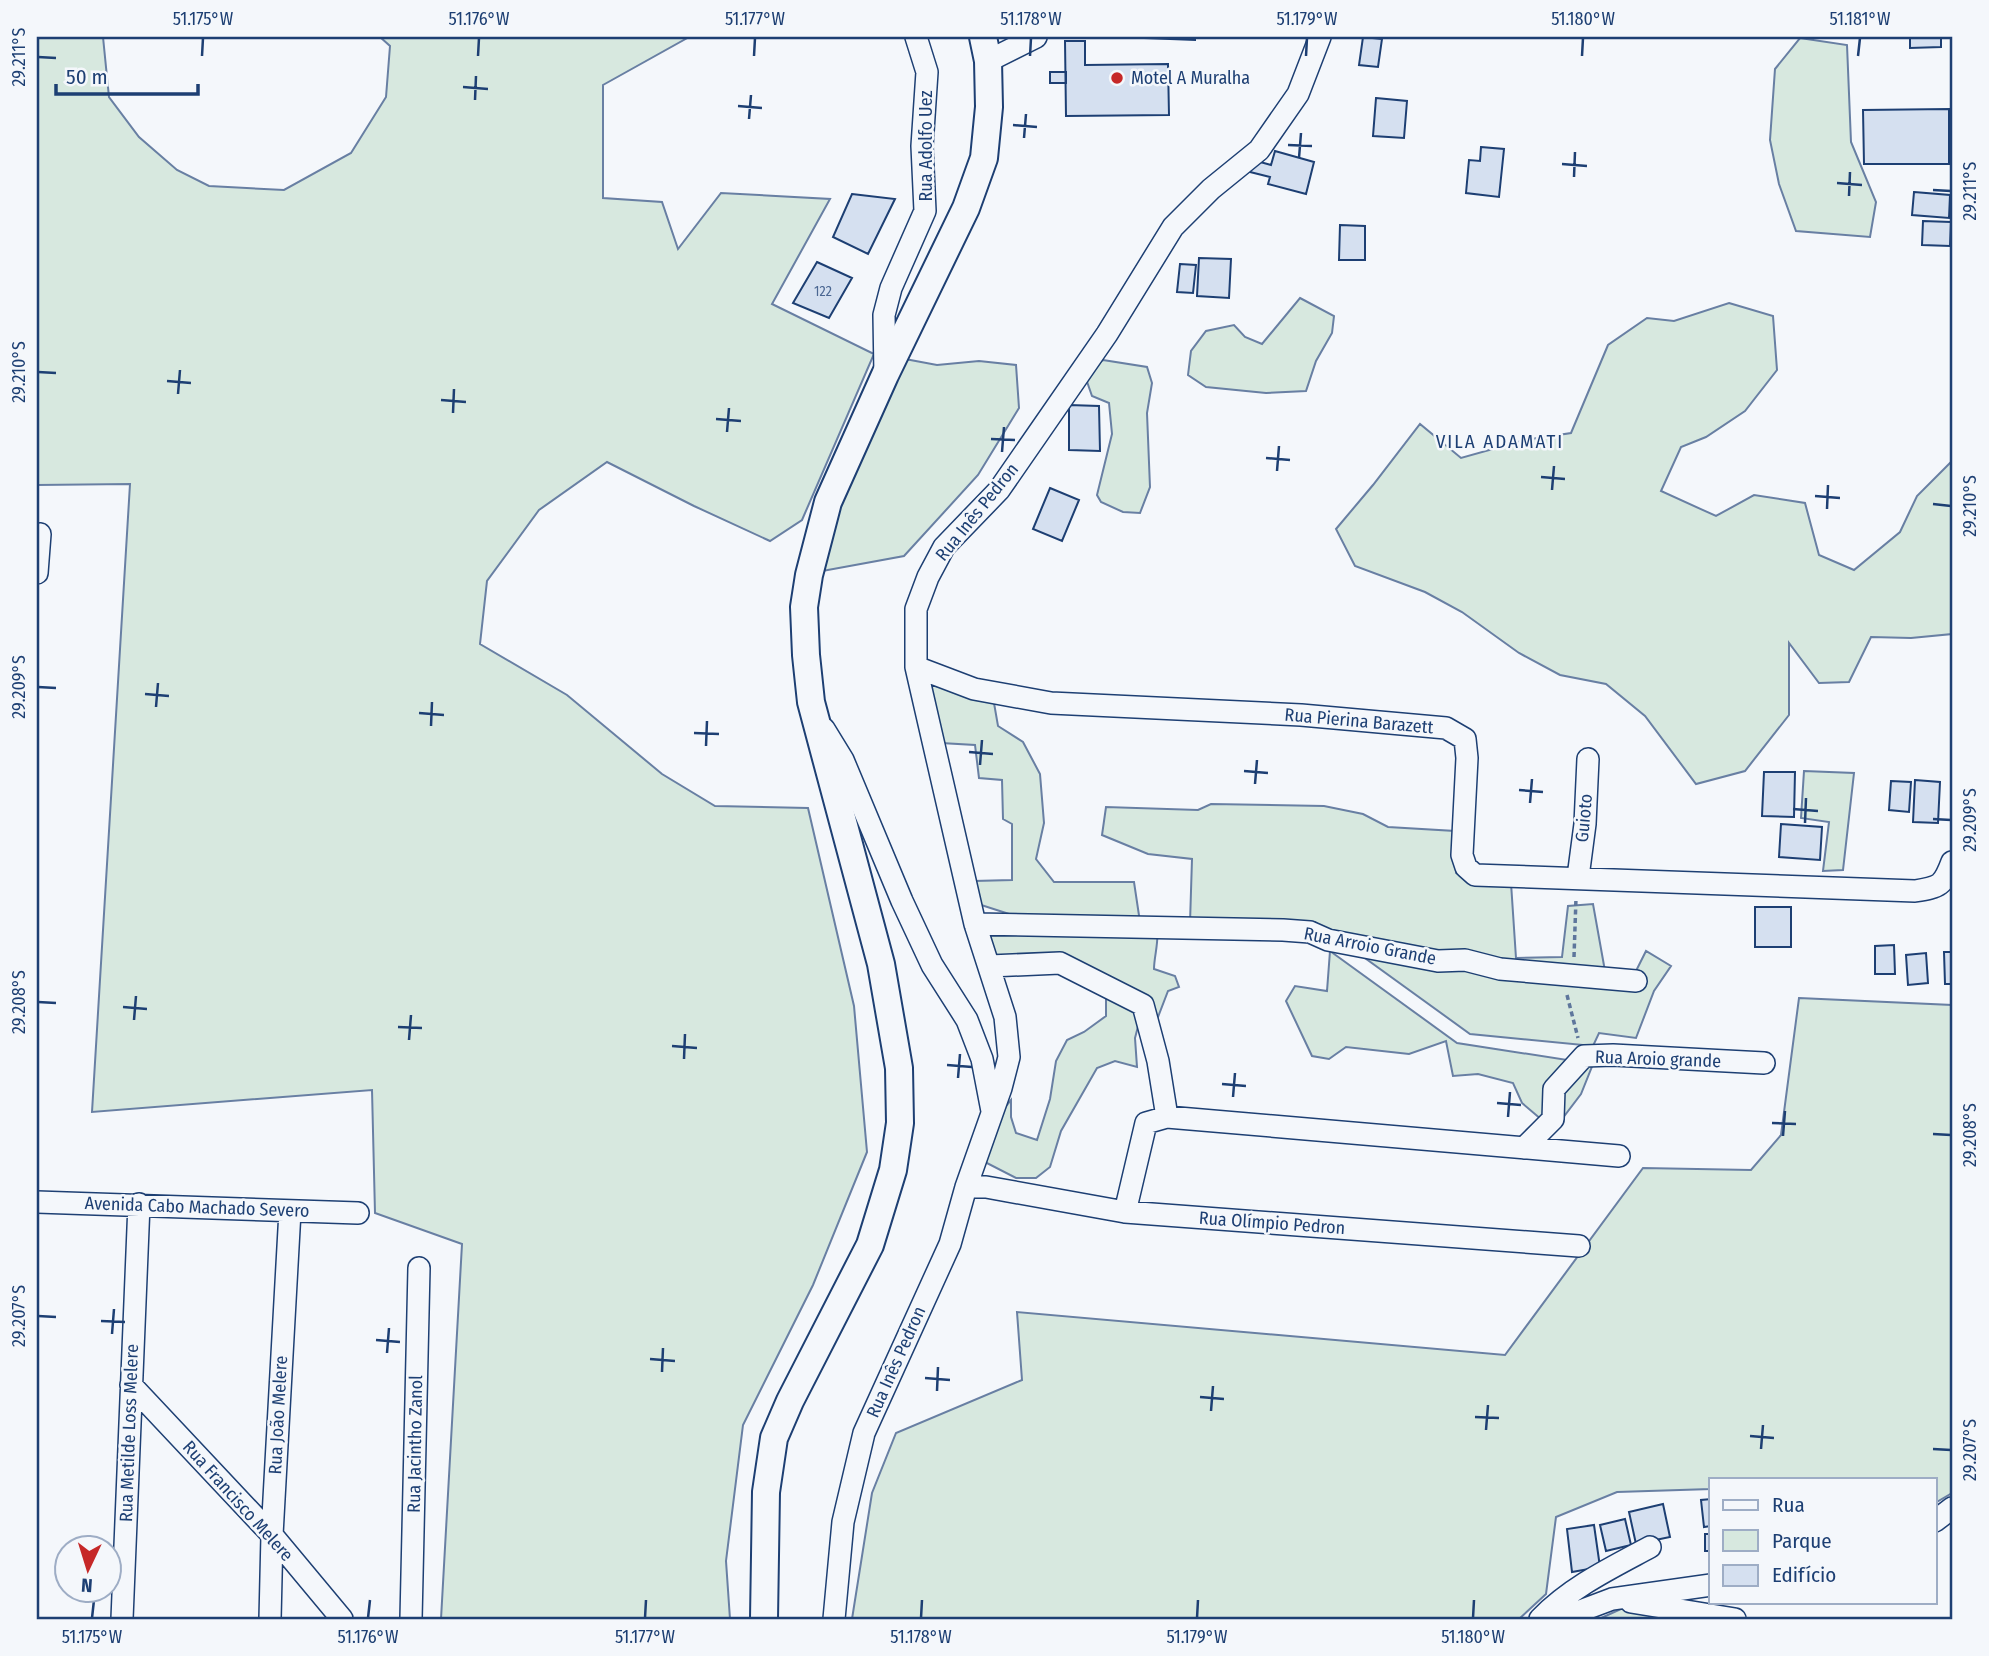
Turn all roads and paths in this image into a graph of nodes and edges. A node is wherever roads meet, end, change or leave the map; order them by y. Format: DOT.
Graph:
graph roads {
  1 [pos="916,37"];
  2 [pos="1037,37"];
  3 [pos="1320,37"];
  4 [pos="986,49"];
  5 [pos="885,374"];
  6 [pos="40,534"];
  7 [pos="37,573"];
  8 [pos="916,667"];
  9 [pos="815,715"];
  10 [pos="1588,759"];
  11 [pos="1952,862"];
  12 [pos="1578,877"];
  13 [pos="975,923"];
  14 [pos="990,966"];
  15 [pos="1636,981"];
  16 [pos="1764,1063"];
  17 [pos="992,1113"];
  18 [pos="1167,1117"];
  19 [pos="1524,1148"];
  20 [pos="1619,1156"];
  21 [pos="966,1187"];
  22 [pos="37,1202"];
  23 [pos="139,1204"];
  24 [pos="290,1211"];
  25 [pos="1125,1212"];
  26 [pos="358,1213"];
  27 [pos="1579,1245"];
  28 [pos="419,1268"];
  29 [pos="131,1385"];
  30 [pos="1952,1508"];
  31 [pos="1937,1519"];
  32 [pos="272,1535"];
  33 [pos="1650,1547"];
  34 [pos="1709,1585"];
  35 [pos="1612,1599"];
  36 [pos="122,1619"];
  37 [pos="270,1619"];
  38 [pos="341,1619"];
  39 [pos="411,1619"];
  40 [pos="764,1619"];
  41 [pos="834,1619"];
  42 [pos="1540,1619"];
  43 [pos="1559,1619"];
  44 [pos="1735,1619"];
  1 -- 5 [label="street, Rua Adolfo Uez"];
  2 -- 4 [label="street"];
  3 -- 8 [label="street, Rua Inês Pedron"];
  4 -- 5 [label="main road"];
  5 -- 9 [label="main road"];
  6 -- 7 [label="street"];
  8 -- 12 [label="street, Rua Pierina Barazett"];
  8 -- 13 [label="street, Rua Inês Pedron"];
  9 -- 17 [label="street, Rua Inês Pedron"];
  9 -- 40 [label="main road"];
  10 -- 12 [label="street, Guioto"];
  11 -- 12 [label="street, Rua Pierina Barazett"];
  13 -- 14 [label="street, Rua Inês Pedron"];
  13 -- 15 [label="street, Rua Arroio Grande"];
  14 -- 17 [label="street, Rua Inês Pedron"];
  14 -- 18 [label="street"];
  16 -- 19 [label="street, Rua Aroio grande"];
  17 -- 21 [label="street, Rua Inês Pedron"];
  18 -- 19 [label="street"];
  18 -- 25 [label="street"];
  19 -- 20 [label="street"];
  21 -- 25 [label="street, Rua Olímpio Pedron"];
  21 -- 41 [label="street, Rua Inês Pedron"];
  22 -- 23 [label="street, Avenida Cabo Machado Severo"];
  23 -- 24 [label="street, Avenida Cabo Machado Severo"];
  23 -- 29 [label="street, Rua Metilde Loss Melere"];
  24 -- 26 [label="street, Avenida Cabo Machado Severo"];
  24 -- 32 [label="street, Rua João Melere"];
  25 -- 27 [label="street, Rua Olímpio Pedron"];
  28 -- 39 [label="street, Rua Jacintho Zanol"];
  29 -- 32 [label="street, Rua Francisco Melere"];
  29 -- 36 [label="street, Rua Metilde Loss Melere"];
  30 -- 31 [label="street"];
  32 -- 37 [label="street, Rua João Melere"];
  32 -- 38 [label="street, Rua Francisco Melere"];
  33 -- 42 [label="street"];
  34 -- 35 [label="street"];
  35 -- 43 [label="street"];
  35 -- 44 [label="street"];
}
